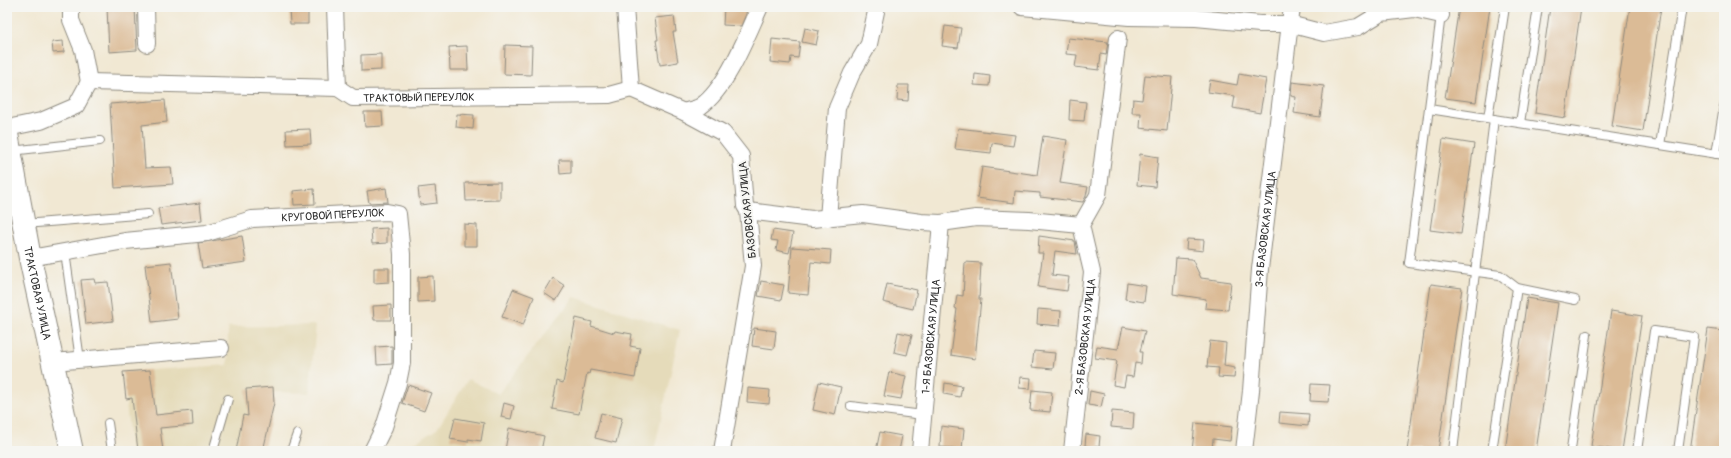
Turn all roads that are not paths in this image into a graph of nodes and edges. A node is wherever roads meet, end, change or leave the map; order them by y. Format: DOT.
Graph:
graph roads {
  1 [pos="71,7"];
  2 [pos="146,7"];
  3 [pos="335,7"];
  4 [pos="625,7"];
  5 [pos="760,7"];
  6 [pos="877,7"];
  7 [pos="1022,7"];
  8 [pos="1180,7"];
  9 [pos="1292,7"];
  10 [pos="1505,7"];
  11 [pos="1538,7"];
  12 [pos="1682,7"];
  13 [pos="1441,11"];
  14 [pos="1206,19"];
  15 [pos="1289,24"];
  16 [pos="1118,38"];
  17 [pos="148,44"];
  18 [pos="89,82"];
  19 [pos="338,88"];
  20 [pos="631,89"];
  21 [pos="1724,106"];
  22 [pos="1428,109"];
  23 [pos="684,112"];
  24 [pos="1491,119"];
  25 [pos="1520,124"];
  26 [pos="7,128"];
  27 [pos="100,141"];
  28 [pos="9,142"];
  29 [pos="1660,145"];
  30 [pos="1720,154"];
  31 [pos="746,208"];
  32 [pos="148,214"];
  33 [pos="828,218"];
  34 [pos="941,223"];
  35 [pos="23,224"];
  36 [pos="1081,225"];
  37 [pos="65,252"];
  38 [pos="30,258"];
  39 [pos="1475,271"];
  40 [pos="1517,288"];
  41 [pos="1575,300"];
  42 [pos="1586,335"];
  43 [pos="221,348"];
  44 [pos="80,360"];
  45 [pos="53,362"];
  46 [pos="228,399"];
  47 [pos="851,406"];
  48 [pos="923,415"];
  49 [pos="108,423"];
  50 [pos="297,434"];
  51 [pos="72,451"];
  52 [pos="112,451"];
  53 [pos="213,451"];
  54 [pos="291,451"];
  55 [pos="372,451"];
  56 [pos="722,451"];
  57 [pos="920,451"];
  58 [pos="1072,451"];
  59 [pos="1244,451"];
  60 [pos="1453,451"];
  61 [pos="1492,451"];
  62 [pos="1572,451"];
  63 [pos="1637,451"];
  64 [pos="1678,451"];
  1 -- 18 [label="street"];
  2 -- 17 [label="street"];
  3 -- 19 [label="street"];
  4 -- 20 [label="street"];
  5 -- 23 [label="street"];
  6 -- 33 [label="street"];
  7 -- 14 [label="street"];
  8 -- 14 [label="street"];
  9 -- 15 [label="street, 3-Я БАЗОВСКАЯ УЛИЦА"];
  10 -- 24 [label="lane"];
  11 -- 25 [label="lane"];
  12 -- 29 [label="lane"];
  13 -- 15 [label="street"];
  13 -- 22 [label="lane"];
  14 -- 15 [label="street"];
  15 -- 59 [label="street, 3-Я БАЗОВСКАЯ УЛИЦА"];
  16 -- 36 [label="street"];
  18 -- 19 [label="street, ТРАКТОВЫЙ ПЕРЕУЛОК"];
  18 -- 26 [label="street"];
  19 -- 20 [label="street, ТРАКТОВЫЙ ПЕРЕУЛОК"];
  20 -- 23 [label="street, БАЗОВСКАЯ УЛИЦА"];
  21 -- 30 [label="lane"];
  22 -- 24 [label="lane"];
  22 -- 39 [label="lane"];
  23 -- 31 [label="street, БАЗОВСКАЯ УЛИЦА"];
  24 -- 25 [label="lane"];
  24 -- 39 [label="lane"];
  25 -- 29 [label="lane"];
  27 -- 28 [label="lane"];
  28 -- 35 [label="main road, ТРАКТОВАЯ УЛИЦА"];
  29 -- 30 [label="lane"];
  31 -- 33 [label="street"];
  31 -- 56 [label="street, БАЗОВСКАЯ УЛИЦА"];
  32 -- 35 [label="lane"];
  33 -- 34 [label="street"];
  34 -- 36 [label="street"];
  34 -- 48 [label="street, 1-Я БАЗОВСКАЯ УЛИЦА"];
  35 -- 38 [label="main road, ТРАКТОВАЯ УЛИЦА"];
  36 -- 58 [label="street, 2-Я БАЗОВСКАЯ УЛИЦА"];
  37 -- 38 [label="street, КРУГОВОЙ ПЕРЕУЛОК"];
  37 -- 44 [label="lane"];
  37 -- 55 [label="street, КРУГОВОЙ ПЕРЕУЛОК"];
  38 -- 45 [label="main road, ТРАКТОВАЯ УЛИЦА"];
  39 -- 40 [label="lane"];
  39 -- 60 [label="lane"];
  40 -- 41 [label="lane"];
  40 -- 61 [label="lane"];
  42 -- 62 [label="lane"];
  43 -- 44 [label="street"];
  44 -- 45 [label="street"];
  45 -- 51 [label="main road, ТРАКТОВАЯ УЛИЦА"];
  46 -- 53 [label="lane"];
  47 -- 48 [label="lane"];
  48 -- 57 [label="street, 1-Я БАЗОВСКАЯ УЛИЦА"];
  49 -- 52 [label="lane"];
  50 -- 54 [label="lane"];
  63 -- 64 [label="lane"];
}
